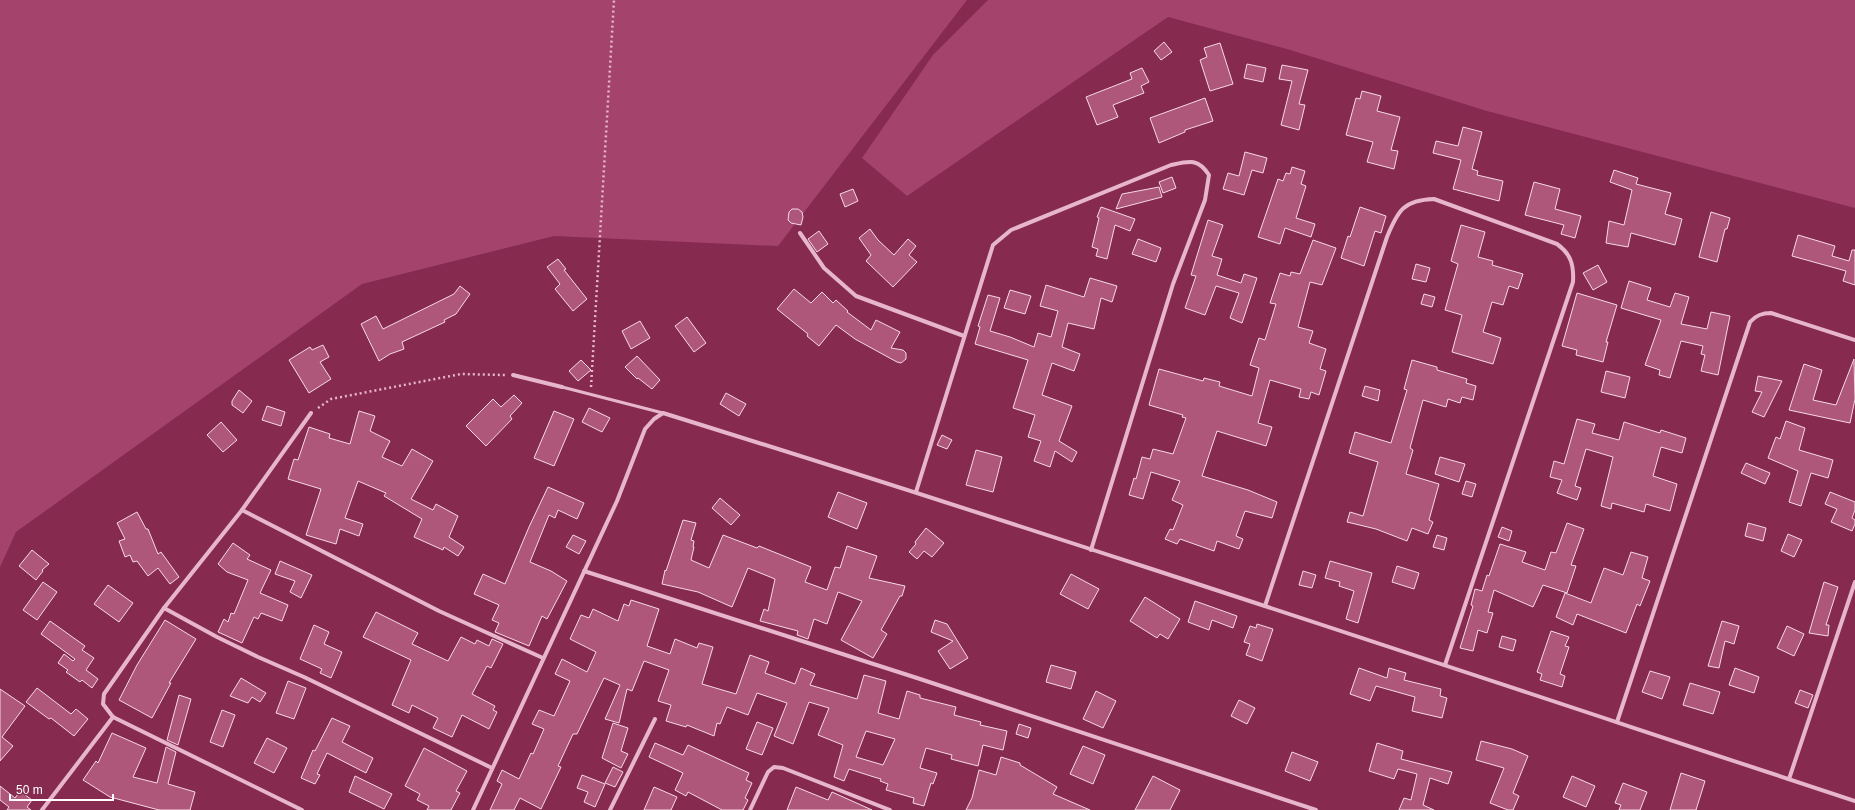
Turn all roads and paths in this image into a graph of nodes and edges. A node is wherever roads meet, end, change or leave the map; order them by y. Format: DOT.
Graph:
graph roads {
  1 [pos="614,0"];
  2 [pos="800,233"];
  3 [pos="964,336"];
  4 [pos="1855,340"];
  5 [pos="513,375"];
  6 [pos="562,387"];
  7 [pos="591,394"];
  8 [pos="311,413"];
  9 [pos="663,413"];
  10 [pos="916,492"];
  11 [pos="242,510"];
  12 [pos="1091,550"];
  13 [pos="584,571"];
  14 [pos="1855,582"];
  15 [pos="1265,606"];
  16 [pos="164,608"];
  17 [pos="543,658"];
  18 [pos="1445,665"];
  19 [pos="112,717"];
  20 [pos="655,719"];
  21 [pos="1617,722"];
  22 [pos="492,768"];
  23 [pos="1789,780"];
  24 [pos="1855,801"];
  25 [pos="42,810"];
  26 [pos="302,810"];
  27 [pos="473,810"];
  28 [pos="610,810"];
  29 [pos="750,810"];
  30 [pos="890,810"];
  31 [pos="1316,810"];
  1 -- 7 [label="path"];
  2 -- 3 [label="street"];
  3 -- 10 [label="street"];
  3 -- 12 [label="street"];
  4 -- 21 [label="street"];
  5 -- 6 [label="street"];
  5 -- 8 [label="path"];
  6 -- 7 [label="lane"];
  7 -- 9 [label="lane"];
  8 -- 11 [label="street"];
  9 -- 10 [label="street"];
  9 -- 13 [label="street"];
  10 -- 12 [label="street"];
  11 -- 16 [label="street"];
  11 -- 17 [label="street"];
  12 -- 15 [label="street"];
  13 -- 17 [label="street"];
  13 -- 31 [label="street"];
  14 -- 23 [label="street"];
  15 -- 18 [label="street"];
  15 -- 18 [label="street"];
  16 -- 19 [label="street"];
  16 -- 22 [label="street"];
  17 -- 22 [label="street"];
  18 -- 21 [label="street"];
  19 -- 25 [label="street"];
  19 -- 26 [label="street"];
  20 -- 28 [label="street"];
  21 -- 23 [label="street"];
  22 -- 27 [label="street"];
  23 -- 24 [label="street"];
  29 -- 30 [label="street"];
}
